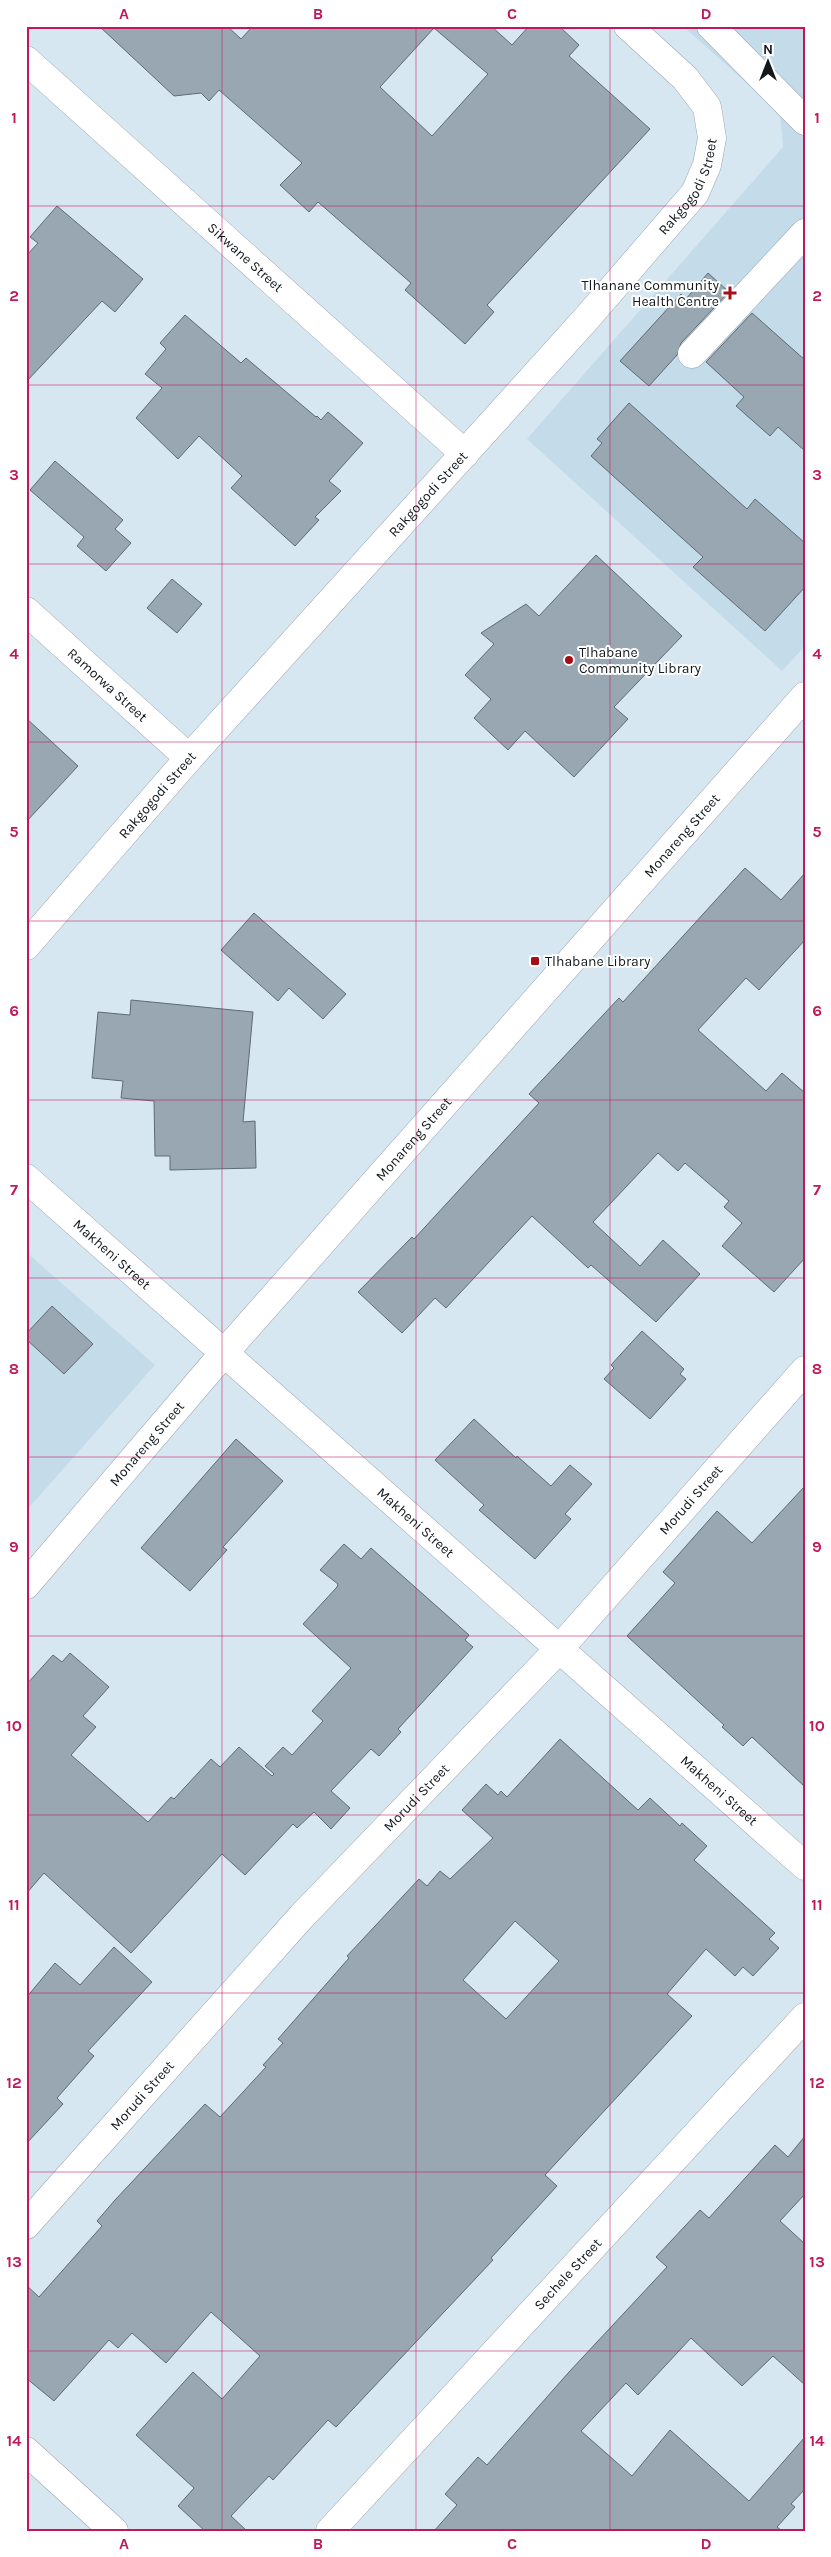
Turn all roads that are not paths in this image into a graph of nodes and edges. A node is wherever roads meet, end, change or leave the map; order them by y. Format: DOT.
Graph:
graph roads {
  1 [pos="628,26"];
  2 [pos="711,26"];
  3 [pos="26,60"];
  4 [pos="805,121"];
  5 [pos="805,232"];
  6 [pos="692,354"];
  7 [pos="464,454"];
  8 [pos="26,612"];
  9 [pos="805,696"];
  10 [pos="189,758"];
  11 [pos="26,946"];
  12 [pos="26,1178"];
  13 [pos="224,1354"];
  14 [pos="805,1370"];
  15 [pos="26,1585"];
  16 [pos="560,1648"];
  17 [pos="805,1866"];
  18 [pos="805,2017"];
  19 [pos="26,2225"];
  20 [pos="26,2451"];
  21 [pos="114,2531"];
  22 [pos="330,2531"];
  1 -- 7 [label="street, Rakgogodi Street"];
  2 -- 4 [label="street"];
  3 -- 7 [label="street, Sikwane Street"];
  5 -- 6 [label="street"];
  7 -- 10 [label="street, Rakgogodi Street"];
  8 -- 10 [label="street, Ramorwa Street"];
  9 -- 13 [label="street, Monareng Street"];
  10 -- 11 [label="street, Rakgogodi Street"];
  12 -- 13 [label="street, Makheni Street"];
  13 -- 15 [label="street, Monareng Street"];
  13 -- 16 [label="street, Makheni Street"];
  14 -- 16 [label="street, Morudi Street"];
  16 -- 17 [label="street, Makheni Street"];
  16 -- 19 [label="street, Morudi Street"];
  18 -- 22 [label="street, Sechele Street"];
  20 -- 21 [label="street"];
}
